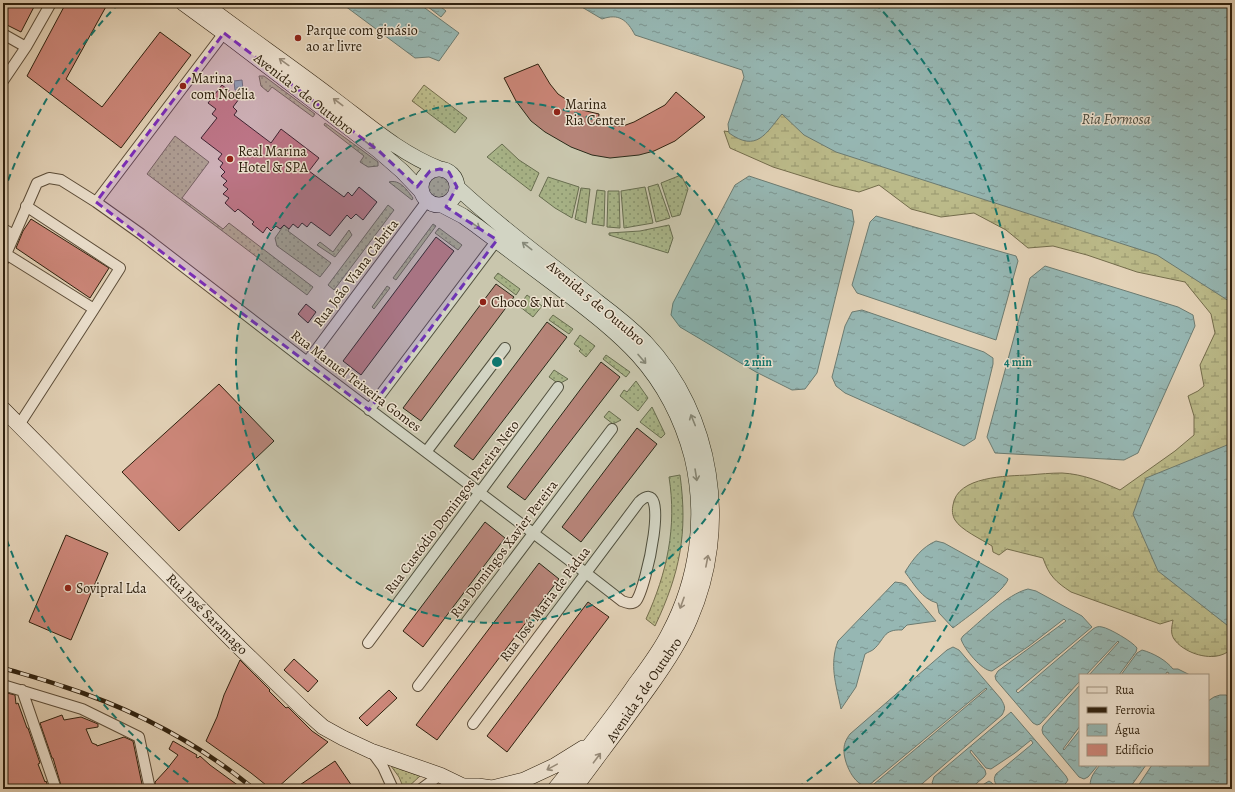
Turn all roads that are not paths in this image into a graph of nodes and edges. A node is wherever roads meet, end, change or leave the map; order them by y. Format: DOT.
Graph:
graph roads {
  1 [pos="51,3"];
  2 [pos="183,3"];
  3 [pos="203,3"];
  4 [pos="224,33"];
  5 [pos="3,34"];
  6 [pos="26,47"];
  7 [pos="3,81"];
  8 [pos="440,169"];
  9 [pos="457,187"];
  10 [pos="424,196"];
  11 [pos="96,202"];
  12 [pos="442,205"];
  13 [pos="26,206"];
  14 [pos="3,229"];
  15 [pos="14,235"];
  16 [pos="497,240"];
  17 [pos="5,257"];
  18 [pos="94,309"];
  19 [pos="505,348"];
  20 [pos="307,362"];
  21 [pos="558,387"];
  22 [pos="3,409"];
  23 [pos="369,410"];
  24 [pos="19,425"];
  25 [pos="612,429"];
  26 [pos="426,452"];
  27 [pos="479,492"];
  28 [pos="534,533"];
  29 [pos="586,573"];
  30 [pos="633,603"];
  31 [pos="368,643"];
  32 [pos="3,685"];
  33 [pos="418,686"];
  34 [pos="22,690"];
  35 [pos="473,724"];
  36 [pos="597,738"];
  37 [pos="370,750"];
  38 [pos="440,775"];
  39 [pos="467,788"];
  40 [pos="493,788"];
  41 [pos="56,789"];
  42 [pos="150,789"];
  43 [pos="393,789"];
  44 [pos="421,789"];
  45 [pos="555,789"];
  46 [pos="574,789"];
  1 -- 6 [label="street"];
  2 -- 4 [label="main road, Avenida 5 de Outubro"];
  8 -- 3 [label="main road, Avenida 5 de Outubro, one-way"];
  4 -- 10 [label="main road, Avenida 5 de Outubro, one-way"];
  4 -- 11 [label="street"];
  5 -- 6 [label="street"];
  6 -- 7 [label="street"];
  8 -- 9 [label="main road"];
  8 -- 10 [label="main road"];
  9 -- 12 [label="main road"];
  46 -- 9 [label="main road, Avenida 5 de Outubro, one-way"];
  10 -- 12 [label="main road"];
  10 -- 20 [label="street, Rua João Viana Cabrita"];
  11 -- 13 [label="street, Rua Manuel Teixeira Gomes"];
  11 -- 20 [label="street, Rua Manuel Teixeira Gomes"];
  12 -- 16 [label="main road, Avenida 5 de Outubro, one-way"];
  13 -- 15 [label="street"];
  13 -- 18 [label="street"];
  14 -- 15 [label="street"];
  15 -- 17 [label="street"];
  16 -- 23 [label="street"];
  16 -- 36 [label="main road, Avenida 5 de Outubro, one-way"];
  17 -- 18 [label="street"];
  18 -- 24 [label="street"];
  19 -- 26 [label="street"];
  20 -- 23 [label="street, Rua Manuel Teixeira Gomes"];
  21 -- 27 [label="street, Rua Custódio Domingos Pereira Neto"];
  22 -- 24 [label="main road, Rua José Saramago"];
  23 -- 26 [label="street, Rua Manuel Teixeira Gomes"];
  24 -- 37 [label="main road, Rua José Saramago"];
  25 -- 28 [label="street, Rua Domingos Xavier Pereira"];
  26 -- 27 [label="street, Rua Manuel Teixeira Gomes"];
  27 -- 28 [label="street, Rua Manuel Teixeira Gomes"];
  27 -- 31 [label="street, Rua Custódio Domingos Pereira Neto"];
  28 -- 29 [label="street, Rua Manuel Teixeira Gomes"];
  28 -- 33 [label="street, Rua Domingos Xavier Pereira"];
  29 -- 30 [label="street, Rua Manuel Teixeira Gomes"];
  29 -- 30 [label="street, Rua José Maria de Pádua"];
  29 -- 35 [label="street, Rua José Maria de Pádua"];
  32 -- 34 [label="street"];
  34 -- 41 [label="street"];
  34 -- 42 [label="street"];
  36 -- 40 [label="main road, one-way"];
  36 -- 45 [label="main road, Avenida 5 de Outubro"];
  37 -- 38 [label="main road, Rua José Saramago"];
  37 -- 43 [label="street"];
  38 -- 39 [label="main road, Rua José Saramago"];
  38 -- 44 [label="street"];
  39 -- 40 [label="main road"];
}
